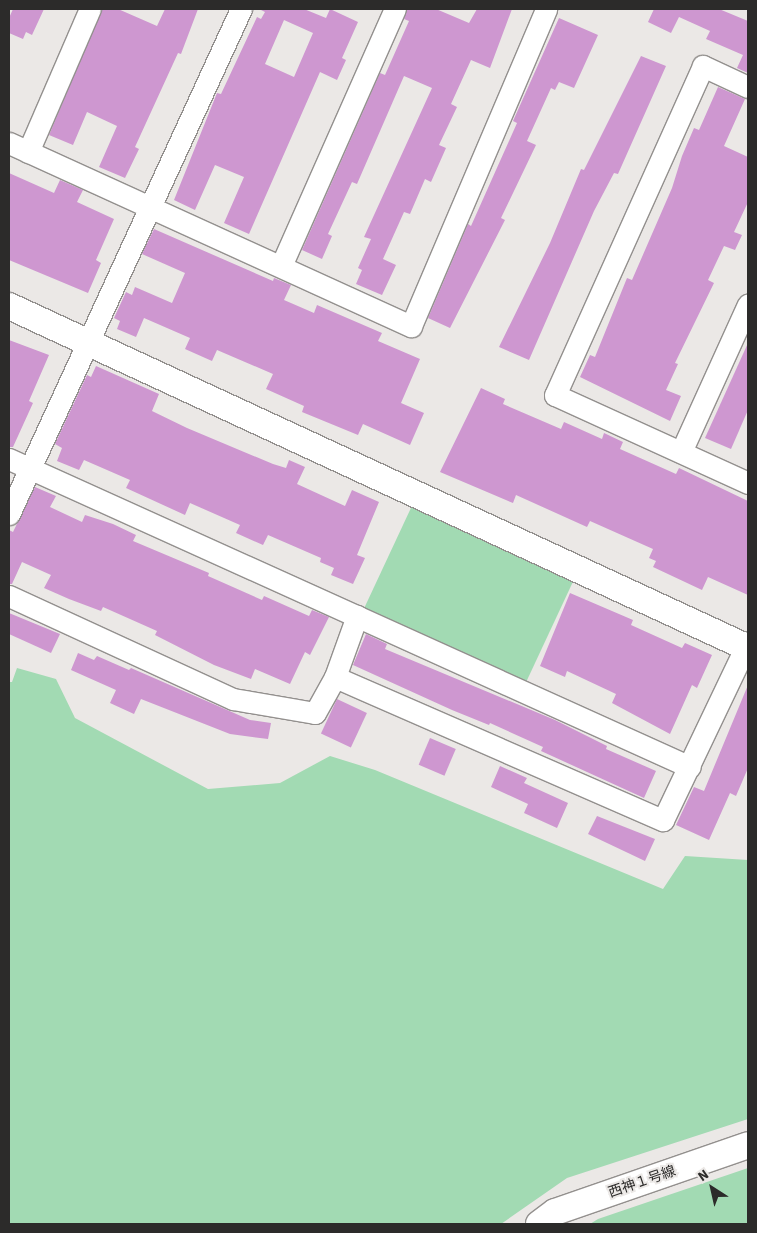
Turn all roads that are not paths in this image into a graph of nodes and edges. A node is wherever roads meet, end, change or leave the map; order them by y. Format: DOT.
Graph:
graph roads {
  1 [pos="90,9"];
  2 [pos="241,9"];
  3 [pos="395,9"];
  4 [pos="546,9"];
  5 [pos="748,87"];
  6 [pos="9,144"];
  7 [pos="28,152"];
  8 [pos="150,206"];
  9 [pos="281,266"];
  10 [pos="748,304"];
  11 [pos="9,306"];
  12 [pos="89,343"];
  13 [pos="681,452"];
  14 [pos="9,459"];
  15 [pos="28,468"];
  16 [pos="748,483"];
  17 [pos="9,514"];
  18 [pos="9,596"];
  19 [pos="357,616"];
  20 [pos="748,646"];
  21 [pos="335,677"];
  22 [pos="690,767"];
  23 [pos="748,1145"];
  24 [pos="539,1224"];
  1 -- 7 [label="street"];
  2 -- 8 [label="street"];
  3 -- 9 [label="street"];
  4 -- 9 [label="street"];
  5 -- 13 [label="street"];
  6 -- 7 [label="street"];
  7 -- 8 [label="street"];
  8 -- 9 [label="street"];
  8 -- 12 [label="street"];
  10 -- 13 [label="street"];
  11 -- 12 [label="street"];
  12 -- 15 [label="street"];
  12 -- 20 [label="street"];
  13 -- 16 [label="street"];
  14 -- 15 [label="street"];
  15 -- 17 [label="street"];
  15 -- 19 [label="street"];
  18 -- 21 [label="street"];
  19 -- 21 [label="street"];
  19 -- 22 [label="street"];
  20 -- 22 [label="street"];
  21 -- 22 [label="street"];
  23 -- 24 [label="street, 西神１号線"];
}
